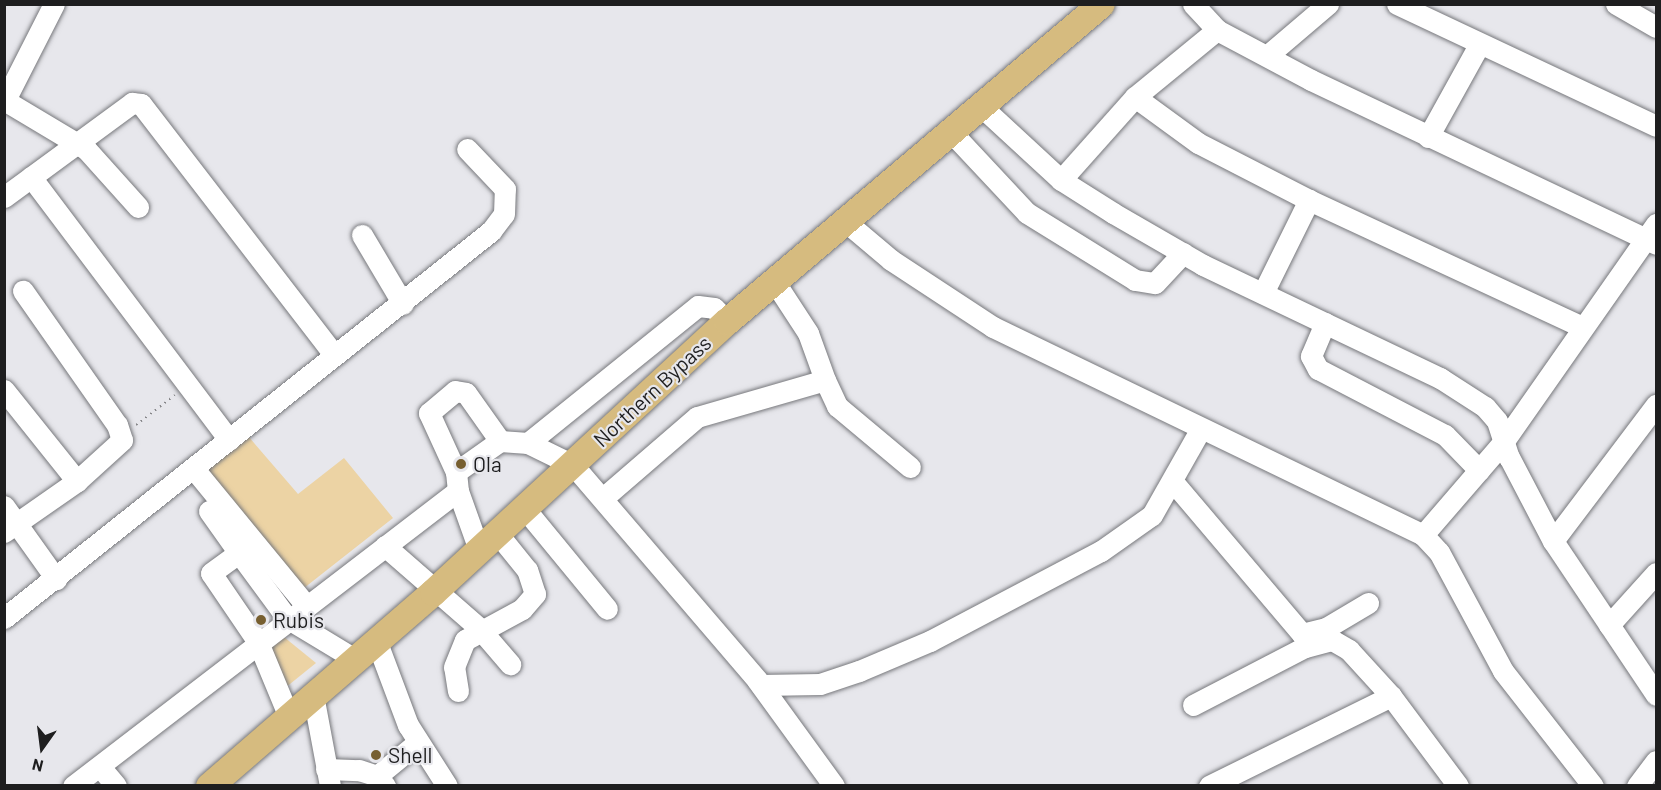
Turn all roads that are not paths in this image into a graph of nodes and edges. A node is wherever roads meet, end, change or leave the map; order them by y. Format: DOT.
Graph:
graph roads {
  1 [pos="54,4"];
  2 [pos="1101,4"];
  3 [pos="1193,4"];
  4 [pos="1328,4"];
  5 [pos="1397,4"];
  6 [pos="1616,4"];
  7 [pos="1656,27"];
  8 [pos="1217,30"];
  9 [pos="1479,45"];
  10 [pos="1268,55"];
  11 [pos="1136,97"];
  12 [pos="5,100"];
  13 [pos="983,108"];
  14 [pos="1656,126"];
  15 [pos="952,134"];
  16 [pos="1428,137"];
  17 [pos="76,141"];
  18 [pos="467,149"];
  19 [pos="31,177"];
  20 [pos="1061,180"];
  21 [pos="4,197"];
  22 [pos="1309,200"];
  23 [pos="138,207"];
  24 [pos="846,222"];
  25 [pos="362,235"];
  26 [pos="1653,236"];
  27 [pos="1183,254"];
  28 [pos="774,281"];
  29 [pos="23,291"];
  30 [pos="1263,292"];
  31 [pos="404,304"];
  32 [pos="727,321"];
  33 [pos="1325,323"];
  34 [pos="1583,327"];
  35 [pos="334,355"];
  36 [pos="825,380"];
  37 [pos="4,390"];
  38 [pos="1656,405"];
  39 [pos="1200,430"];
  40 [pos="229,440"];
  41 [pos="500,441"];
  42 [pos="1504,441"];
  43 [pos="528,443"];
  44 [pos="573,465"];
  45 [pos="910,467"];
  46 [pos="194,470"];
  47 [pos="1479,470"];
  48 [pos="77,481"];
  49 [pos="457,481"];
  50 [pos="1174,483"];
  51 [pos="603,498"];
  52 [pos="525,509"];
  53 [pos="209,511"];
  54 [pos="9,520"];
  55 [pos="1424,535"];
  56 [pos="488,542"];
  57 [pos="1553,542"];
  58 [pos="385,546"];
  59 [pos="239,553"];
  60 [pos="1656,573"];
  61 [pos="56,579"];
  62 [pos="433,592"];
  63 [pos="1368,603"];
  64 [pos="305,604"];
  65 [pos="608,609"];
  66 [pos="4,618"];
  67 [pos="287,618"];
  68 [pos="1609,625"];
  69 [pos="479,628"];
  70 [pos="376,640"];
  71 [pos="258,642"];
  72 [pos="354,658"];
  73 [pos="510,664"];
  74 [pos="761,685"];
  75 [pos="458,691"];
  76 [pos="313,695"];
  77 [pos="1656,695"];
  78 [pos="1391,696"];
  79 [pos="1193,705"];
  80 [pos="289,717"];
  81 [pos="417,743"];
  82 [pos="1656,761"];
  83 [pos="101,768"];
  84 [pos="328,777"];
  85 [pos="381,781"];
  86 [pos="1219,783"];
  87 [pos="1454,784"];
  88 [pos="73,786"];
  89 [pos="116,786"];
  90 [pos="209,786"];
  91 [pos="447,786"];
  92 [pos="834,786"];
  93 [pos="1593,786"];
  94 [pos="1636,786"];
  1 -- 12 [label="street"];
  2 -- 13 [label="main road, Northern Bypass"];
  3 -- 8 [label="street"];
  4 -- 10 [label="street"];
  5 -- 9 [label="street"];
  6 -- 7 [label="street"];
  8 -- 10 [label="street"];
  8 -- 11 [label="street"];
  9 -- 14 [label="street"];
  9 -- 16 [label="street"];
  10 -- 16 [label="street"];
  11 -- 20 [label="street"];
  11 -- 22 [label="street"];
  12 -- 17 [label="street"];
  13 -- 15 [label="main road, Northern Bypass"];
  13 -- 20 [label="street"];
  15 -- 24 [label="main road, Northern Bypass"];
  15 -- 27 [label="street"];
  16 -- 26 [label="street"];
  17 -- 19 [label="street"];
  17 -- 23 [label="street"];
  17 -- 35 [label="street"];
  18 -- 31 [label="street"];
  19 -- 21 [label="street"];
  19 -- 40 [label="street"];
  20 -- 27 [label="street"];
  22 -- 30 [label="street"];
  22 -- 34 [label="street"];
  24 -- 28 [label="main road, Northern Bypass"];
  24 -- 39 [label="street"];
  25 -- 31 [label="street"];
  26 -- 34 [label="street"];
  27 -- 30 [label="street"];
  28 -- 32 [label="main road, Northern Bypass"];
  28 -- 36 [label="street"];
  29 -- 48 [label="street"];
  30 -- 33 [label="street"];
  31 -- 35 [label="street"];
  32 -- 43 [label="street"];
  32 -- 44 [label="main road, Northern Bypass"];
  33 -- 42 [label="street"];
  33 -- 47 [label="street"];
  34 -- 42 [label="street"];
  35 -- 40 [label="street"];
  36 -- 45 [label="street"];
  36 -- 51 [label="street"];
  37 -- 48 [label="street"];
  38 -- 57 [label="street"];
  39 -- 50 [label="street"];
  39 -- 55 [label="street"];
  40 -- 46 [label="street"];
  41 -- 43 [label="street"];
  41 -- 49 [label="street"];
  41 -- 49 [label="street"];
  42 -- 47 [label="street"];
  42 -- 57 [label="street"];
  43 -- 44 [label="street"];
  44 -- 51 [label="street"];
  44 -- 52 [label="main road, Northern Bypass"];
  46 -- 61 [label="street"];
  46 -- 64 [label="street"];
  47 -- 55 [label="street"];
  48 -- 54 [label="street"];
  49 -- 56 [label="street"];
  49 -- 58 [label="street"];
  50 -- 63 [label="street"];
  50 -- 74 [label="street"];
  51 -- 74 [label="street"];
  52 -- 56 [label="main road, Northern Bypass"];
  52 -- 65 [label="street"];
  53 -- 59 [label="street"];
  54 -- 61 [label="street"];
  55 -- 93 [label="street"];
  56 -- 62 [label="main road, Northern Bypass"];
  56 -- 69 [label="street"];
  57 -- 68 [label="street"];
  58 -- 62 [label="street"];
  58 -- 64 [label="street"];
  59 -- 67 [label="street"];
  59 -- 71 [label="street"];
  60 -- 68 [label="street"];
  61 -- 66 [label="street"];
  62 -- 69 [label="street"];
  62 -- 70 [label="main road, Northern Bypass"];
  64 -- 67 [label="street"];
  67 -- 71 [label="street"];
  67 -- 72 [label="street"];
  68 -- 77 [label="street"];
  69 -- 73 [label="street"];
  69 -- 75 [label="street"];
  70 -- 72 [label="main road, Northern Bypass"];
  70 -- 81 [label="street"];
  71 -- 80 [label="street"];
  71 -- 83 [label="street"];
  72 -- 76 [label="main road, Northern Bypass"];
  74 -- 92 [label="street"];
  76 -- 80 [label="main road, Northern Bypass"];
  76 -- 84 [label="street"];
  78 -- 79 [label="street"];
  78 -- 86 [label="street"];
  78 -- 87 [label="street"];
  80 -- 90 [label="main road, Northern Bypass"];
  81 -- 85 [label="street"];
  81 -- 91 [label="street"];
  82 -- 94 [label="street"];
  83 -- 88 [label="street"];
  83 -- 89 [label="street"];
  84 -- 85 [label="street"];
}
